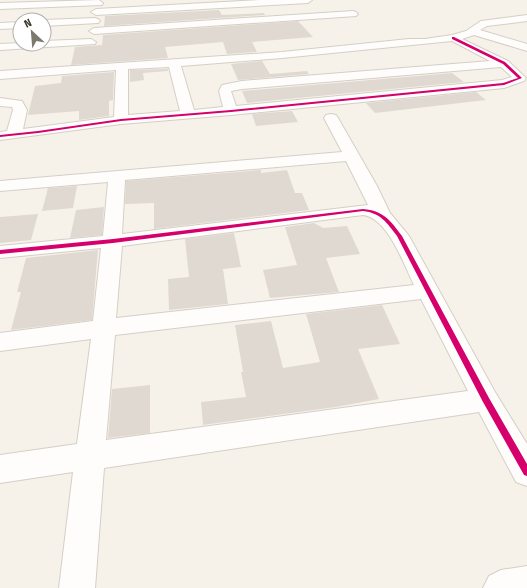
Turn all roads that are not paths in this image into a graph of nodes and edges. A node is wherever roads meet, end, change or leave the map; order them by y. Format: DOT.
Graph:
graph roads {
  1 [pos="308,0"];
  2 [pos="0,6"];
  3 [pos="97,13"];
  4 [pos="353,14"];
  5 [pos="0,18"];
  6 [pos="527,18"];
  7 [pos="52,19"];
  8 [pos="12,20"];
  9 [pos="12,23"];
  10 [pos="0,26"];
  11 [pos="472,31"];
  12 [pos="453,38"];
  13 [pos="91,42"];
  14 [pos="0,47"];
  15 [pos="527,48"];
  16 [pos="88,62"];
  17 [pos="174,63"];
  18 [pos="504,63"];
  19 [pos="122,67"];
  20 [pos="0,75"];
  21 [pos="504,84"];
  22 [pos="521,91"];
  23 [pos="0,102"];
  24 [pos="232,111"];
  25 [pos="188,115"];
  26 [pos="331,118"];
  27 [pos="121,120"];
  28 [pos="14,134"];
  29 [pos="0,136"];
  30 [pos="352,156"];
  31 [pos="117,176"];
  32 [pos="0,186"];
  33 [pos="381,214"];
  34 [pos="113,241"];
  35 [pos="0,252"];
  36 [pos="429,291"];
  37 [pos="104,328"];
  38 [pos="0,342"];
  39 [pos="486,400"];
  40 [pos="519,443"];
  41 [pos="89,457"];
  42 [pos="0,469"];
  43 [pos="527,472"];
  44 [pos="527,583"];
  45 [pos="76,588"];
  46 [pos="501,588"];
  1 -- 3 [label="street"];
  2 -- 3 [label="street"];
  3 -- 4 [label="street"];
  3 -- 7 [label="street"];
  3 -- 13 [label="street"];
  5 -- 8 [label="street"];
  6 -- 11 [label="street"];
  9 -- 10 [label="street"];
  11 -- 12 [label="street"];
  11 -- 15 [label="street"];
  12 -- 17 [label="street"];
  12 -- 18 [label="street"];
  13 -- 14 [label="street"];
  13 -- 16 [label="street"];
  16 -- 19 [label="street"];
  16 -- 20 [label="street"];
  17 -- 19 [label="street"];
  17 -- 25 [label="street"];
  18 -- 21 [label="street"];
  18 -- 24 [label="street"];
  19 -- 27 [label="street"];
  21 -- 22 [label="street"];
  21 -- 24 [label="street"];
  23 -- 28 [label="street"];
  24 -- 25 [label="street"];
  25 -- 27 [label="street"];
  26 -- 30 [label="street"];
  27 -- 28 [label="street"];
  28 -- 29 [label="street"];
  30 -- 31 [label="street"];
  30 -- 33 [label="street"];
  31 -- 32 [label="street"];
  31 -- 34 [label="street"];
  33 -- 34 [label="street"];
  33 -- 36 [label="street"];
  34 -- 35 [label="street"];
  34 -- 37 [label="street"];
  36 -- 37 [label="street"];
  36 -- 39 [label="street"];
  37 -- 38 [label="street"];
  37 -- 41 [label="street"];
  39 -- 40 [label="street"];
  39 -- 41 [label="street"];
  40 -- 43 [label="street"];
  41 -- 42 [label="street"];
  41 -- 45 [label="street"];
  44 -- 46 [label="street"];
}
